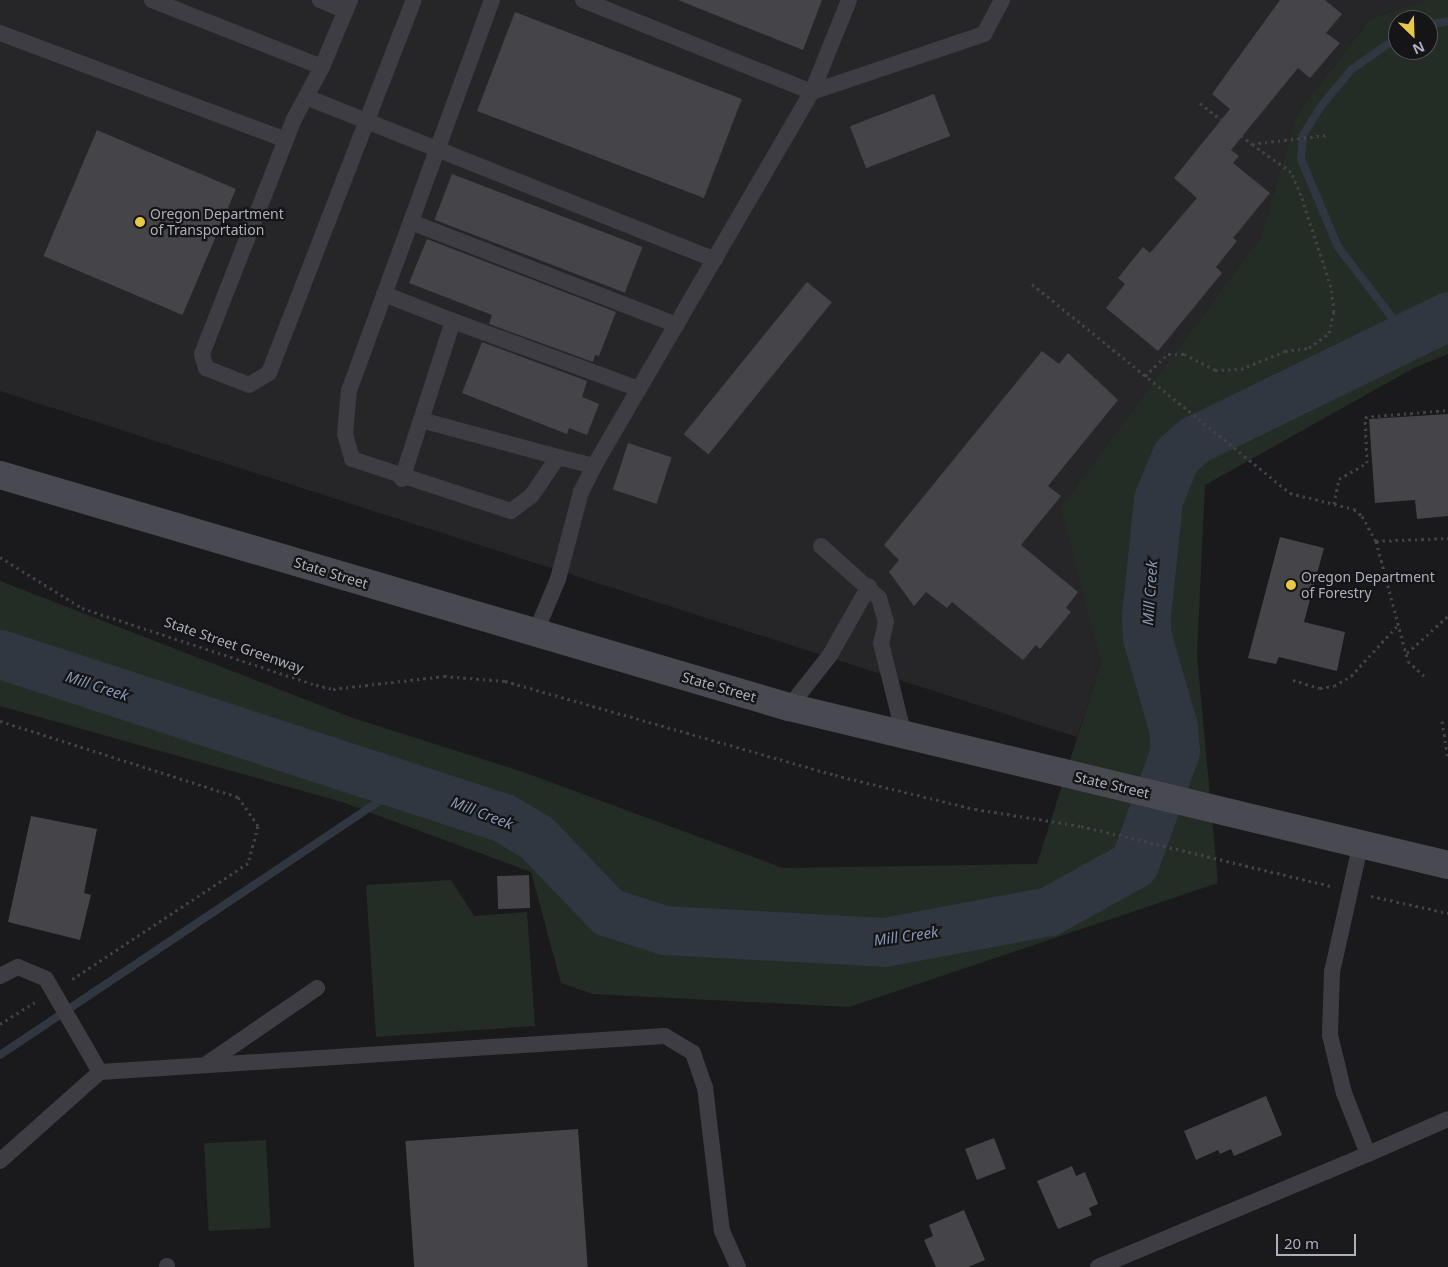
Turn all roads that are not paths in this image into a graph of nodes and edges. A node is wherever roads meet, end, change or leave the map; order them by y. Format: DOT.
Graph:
graph roads {
  1 [pos="152,0"];
  2 [pos="320,0"];
  3 [pos="414,0"];
  4 [pos="492,0"];
  5 [pos="583,0"];
  6 [pos="849,0"];
  7 [pos="1002,0"];
  8 [pos="348,5"];
  9 [pos="0,33"];
  10 [pos="322,67"];
  11 [pos="812,92"];
  12 [pos="306,97"];
  13 [pos="364,123"];
  14 [pos="286,140"];
  15 [pos="440,148"];
  16 [pos="411,222"];
  17 [pos="715,260"];
  18 [pos="384,294"];
  19 [pos="453,321"];
  20 [pos="677,325"];
  21 [pos="639,389"];
  22 [pos="421,420"];
  23 [pos="558,457"];
  24 [pos="594,466"];
  25 [pos="0,475"];
  26 [pos="402,479"];
  27 [pos="821,546"];
  28 [pos="869,586"];
  29 [pos="535,634"];
  30 [pos="789,707"];
  31 [pos="904,735"];
  32 [pos="1361,842"];
  33 [pos="1448,865"];
  34 [pos="0,976"];
  35 [pos="317,988"];
  36 [pos="205,1065"];
  37 [pos="100,1072"];
  38 [pos="1448,1119"];
  39 [pos="1368,1154"];
  40 [pos="0,1161"];
  41 [pos="738,1267"];
  42 [pos="1098,1267"];
  1 -- 10 [label="lane"];
  2 -- 8 [label="lane"];
  3 -- 13 [label="lane"];
  4 -- 15 [label="lane"];
  5 -- 11 [label="lane"];
  6 -- 11 [label="lane"];
  7 -- 11 [label="lane"];
  8 -- 10 [label="lane"];
  9 -- 14 [label="lane"];
  10 -- 12 [label="lane"];
  11 -- 17 [label="lane"];
  12 -- 13 [label="lane"];
  12 -- 14 [label="lane"];
  13 -- 14 [label="lane"];
  13 -- 15 [label="lane"];
  15 -- 16 [label="lane"];
  15 -- 17 [label="lane"];
  16 -- 18 [label="lane"];
  16 -- 20 [label="lane"];
  17 -- 20 [label="lane"];
  18 -- 19 [label="lane"];
  18 -- 26 [label="lane"];
  19 -- 21 [label="lane"];
  19 -- 22 [label="lane"];
  20 -- 21 [label="lane"];
  21 -- 24 [label="lane"];
  22 -- 23 [label="lane"];
  22 -- 26 [label="lane"];
  23 -- 24 [label="lane"];
  23 -- 26 [label="lane"];
  24 -- 29 [label="lane"];
  25 -- 29 [label="main road, State Street"];
  27 -- 28 [label="lane"];
  28 -- 30 [label="lane"];
  28 -- 31 [label="lane"];
  29 -- 30 [label="main road, State Street"];
  30 -- 31 [label="main road, State Street"];
  31 -- 32 [label="main road, State Street"];
  32 -- 33 [label="main road, State Street"];
  32 -- 39 [label="lane"];
  34 -- 37 [label="lane"];
  35 -- 36 [label="lane"];
  36 -- 37 [label="lane"];
  36 -- 41 [label="lane"];
  37 -- 40 [label="lane"];
  38 -- 39 [label="lane"];
  39 -- 42 [label="lane"];
}
